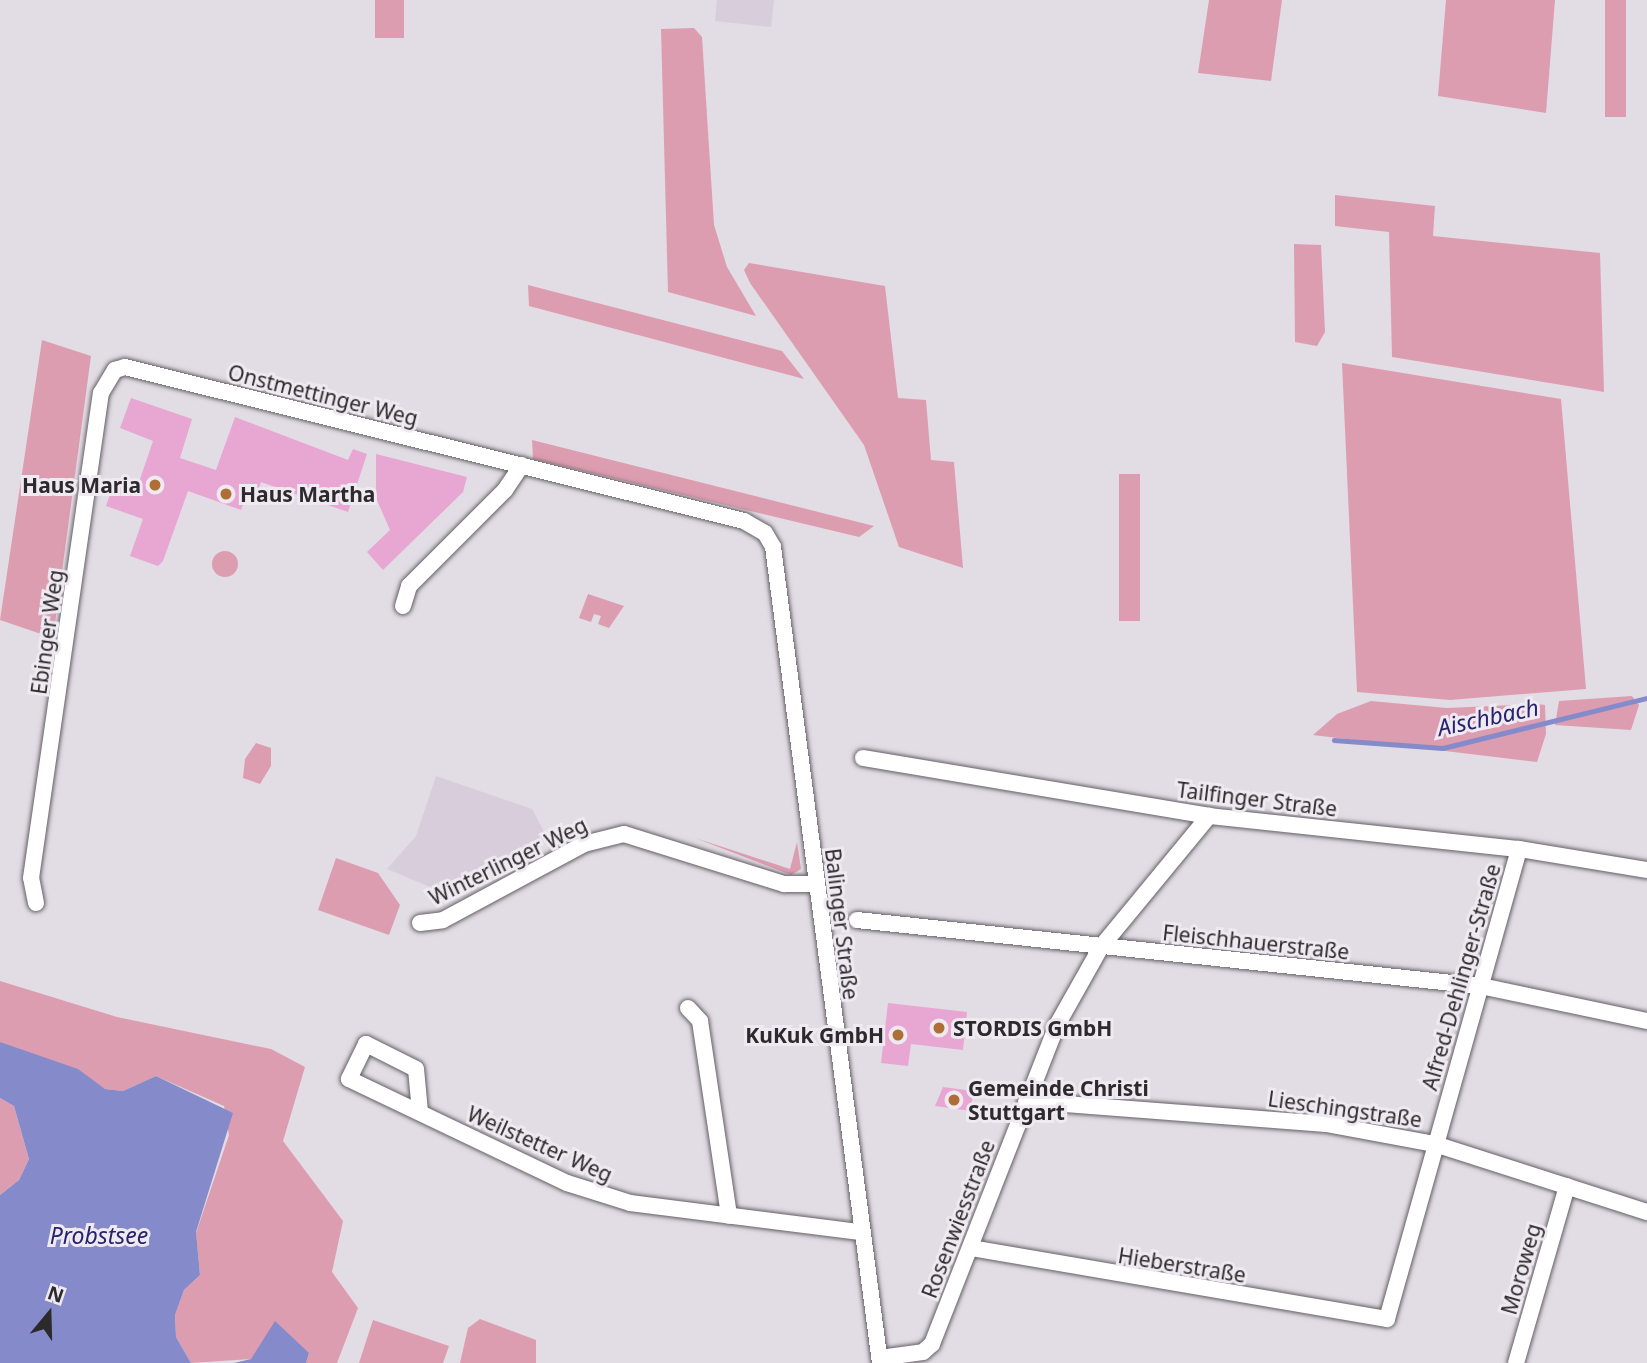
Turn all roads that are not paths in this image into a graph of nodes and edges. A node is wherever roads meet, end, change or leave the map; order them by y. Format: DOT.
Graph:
graph roads {
  1 [pos="115,370"];
  2 [pos="522,465"];
  3 [pos="765,533"];
  4 [pos="403,606"];
  5 [pos="863,758"];
  6 [pos="1209,816"];
  7 [pos="1519,849"];
  8 [pos="1647,870"];
  9 [pos="816,884"];
  10 [pos="36,904"];
  11 [pos="857,920"];
  12 [pos="420,923"];
  13 [pos="1101,947"];
  14 [pos="1481,986"];
  15 [pos="688,1008"];
  16 [pos="1647,1021"];
  17 [pos="1026,1101"];
  18 [pos="419,1112"];
  19 [pos="1435,1144"];
  20 [pos="1567,1186"];
  21 [pos="1647,1212"];
  22 [pos="729,1216"];
  23 [pos="860,1232"];
  24 [pos="971,1248"];
  25 [pos="1387,1319"];
  26 [pos="880,1361"];
  27 [pos="1516,1363"];
  1 -- 2 [label="street, Onstmettinger Weg"];
  1 -- 10 [label="street, Ebinger Weg"];
  2 -- 3 [label="street, Onstmettinger Weg"];
  2 -- 4 [label="street"];
  3 -- 9 [label="street, Balinger Straße"];
  5 -- 6 [label="street, Tailfinger Straße"];
  6 -- 7 [label="street, Tailfinger Straße"];
  6 -- 13 [label="street, Rosenwiesstraße"];
  7 -- 8 [label="street, Tailfinger Straße"];
  7 -- 14 [label="street, Alfred-Dehlinger-Straße"];
  9 -- 12 [label="street, Winterlinger Weg"];
  9 -- 23 [label="street, Balinger Straße"];
  11 -- 13 [label="street, Fleischhauerstraße"];
  13 -- 14 [label="street, Fleischhauerstraße"];
  13 -- 17 [label="street, Rosenwiesstraße"];
  14 -- 16 [label="street, Fleischhauerstraße"];
  14 -- 19 [label="street, Alfred-Dehlinger-Straße"];
  15 -- 22 [label="street"];
  17 -- 19 [label="street, Lieschingstraße"];
  17 -- 24 [label="street, Rosenwiesstraße"];
  18 -- 18 [label="street, Weilstetter Weg"];
  18 -- 22 [label="street, Weilstetter Weg"];
  19 -- 20 [label="street, Lieschingstraße"];
  19 -- 25 [label="street, Alfred-Dehlinger-Straße"];
  20 -- 21 [label="street, Lieschingstraße"];
  20 -- 27 [label="street, Moroweg"];
  22 -- 23 [label="street, Weilstetter Weg"];
  23 -- 26 [label="street, Balinger Straße"];
  24 -- 25 [label="street, Hieberstraße"];
  24 -- 26 [label="street, Rosenwiesstraße"];
}
